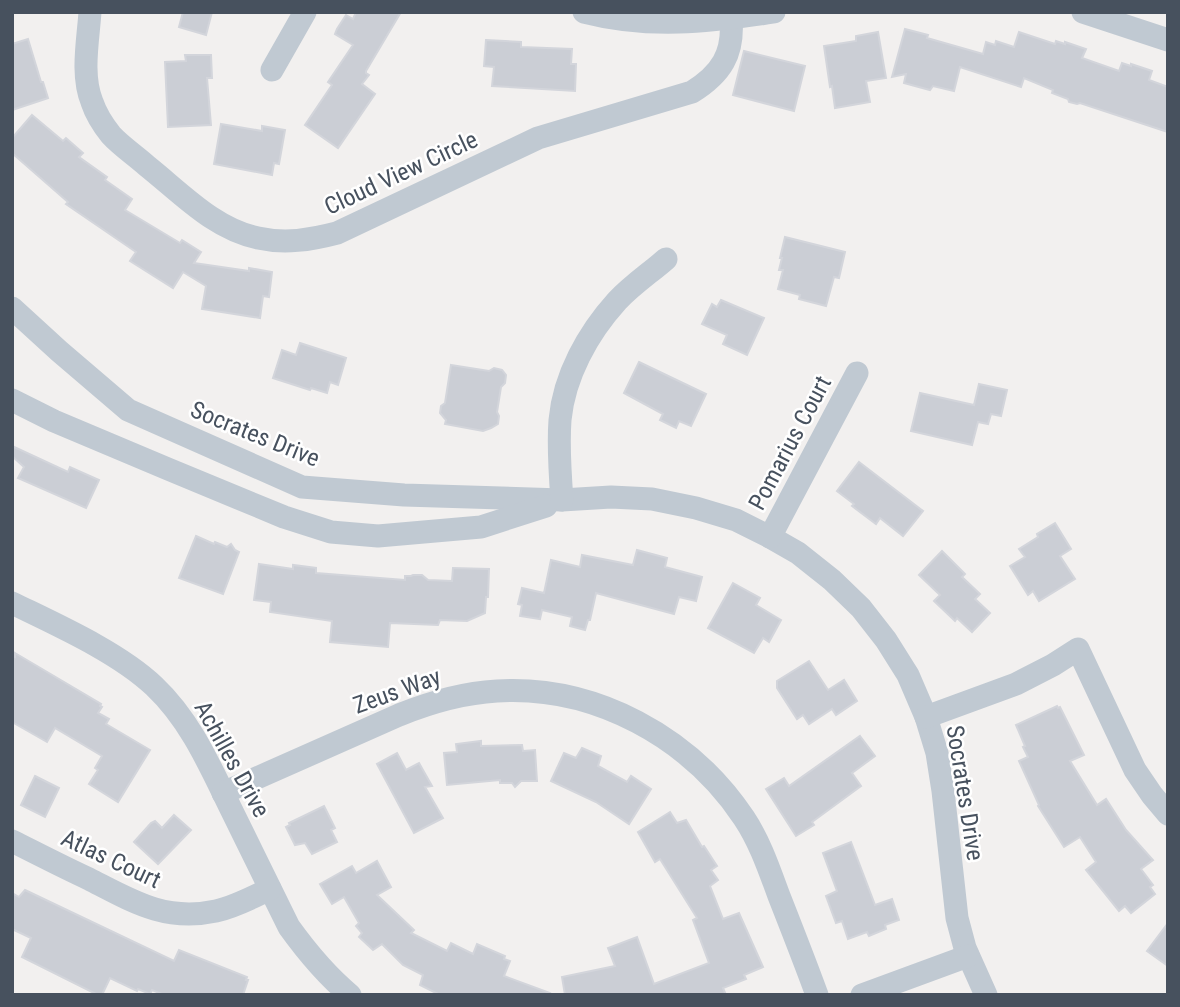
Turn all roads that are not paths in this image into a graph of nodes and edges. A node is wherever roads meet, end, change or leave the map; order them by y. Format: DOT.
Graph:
graph roads {
  1 [pos="90,12"];
  2 [pos="305,12"];
  3 [pos="584,12"];
  4 [pos="774,12"];
  5 [pos="1083,12"];
  6 [pos="732,19"];
  7 [pos="1168,40"];
  8 [pos="272,70"];
  9 [pos="666,259"];
  10 [pos="12,308"];
  11 [pos="857,373"];
  12 [pos="12,400"];
  13 [pos="562,500"];
  14 [pos="770,537"];
  15 [pos="12,603"];
  16 [pos="926,717"];
  17 [pos="223,793"];
  18 [pos="1168,814"];
  19 [pos="12,841"];
  20 [pos="270,889"];
  21 [pos="968,956"];
  22 [pos="350,995"];
  23 [pos="817,995"];
  24 [pos="862,995"];
  25 [pos="986,995"];
  1 -- 6 [label="street, Cloud View Circle"];
  2 -- 8 [label="street"];
  3 -- 6 [label="street"];
  4 -- 6 [label="street"];
  5 -- 7 [label="street"];
  9 -- 13 [label="street"];
  10 -- 13 [label="street, Socrates Drive"];
  11 -- 14 [label="street, Pomarius Court"];
  12 -- 13 [label="street, Socrates Drive"];
  13 -- 14 [label="street, Socrates Drive"];
  14 -- 16 [label="street, Socrates Drive"];
  15 -- 17 [label="street, Achilles Drive"];
  16 -- 18 [label="street"];
  16 -- 21 [label="street, Socrates Drive"];
  17 -- 20 [label="street, Achilles Drive"];
  17 -- 23 [label="street, Zeus Way"];
  19 -- 20 [label="street, Atlas Court"];
  20 -- 22 [label="street, Achilles Drive"];
  21 -- 24 [label="street"];
  21 -- 25 [label="street, Socrates Drive"];
}
